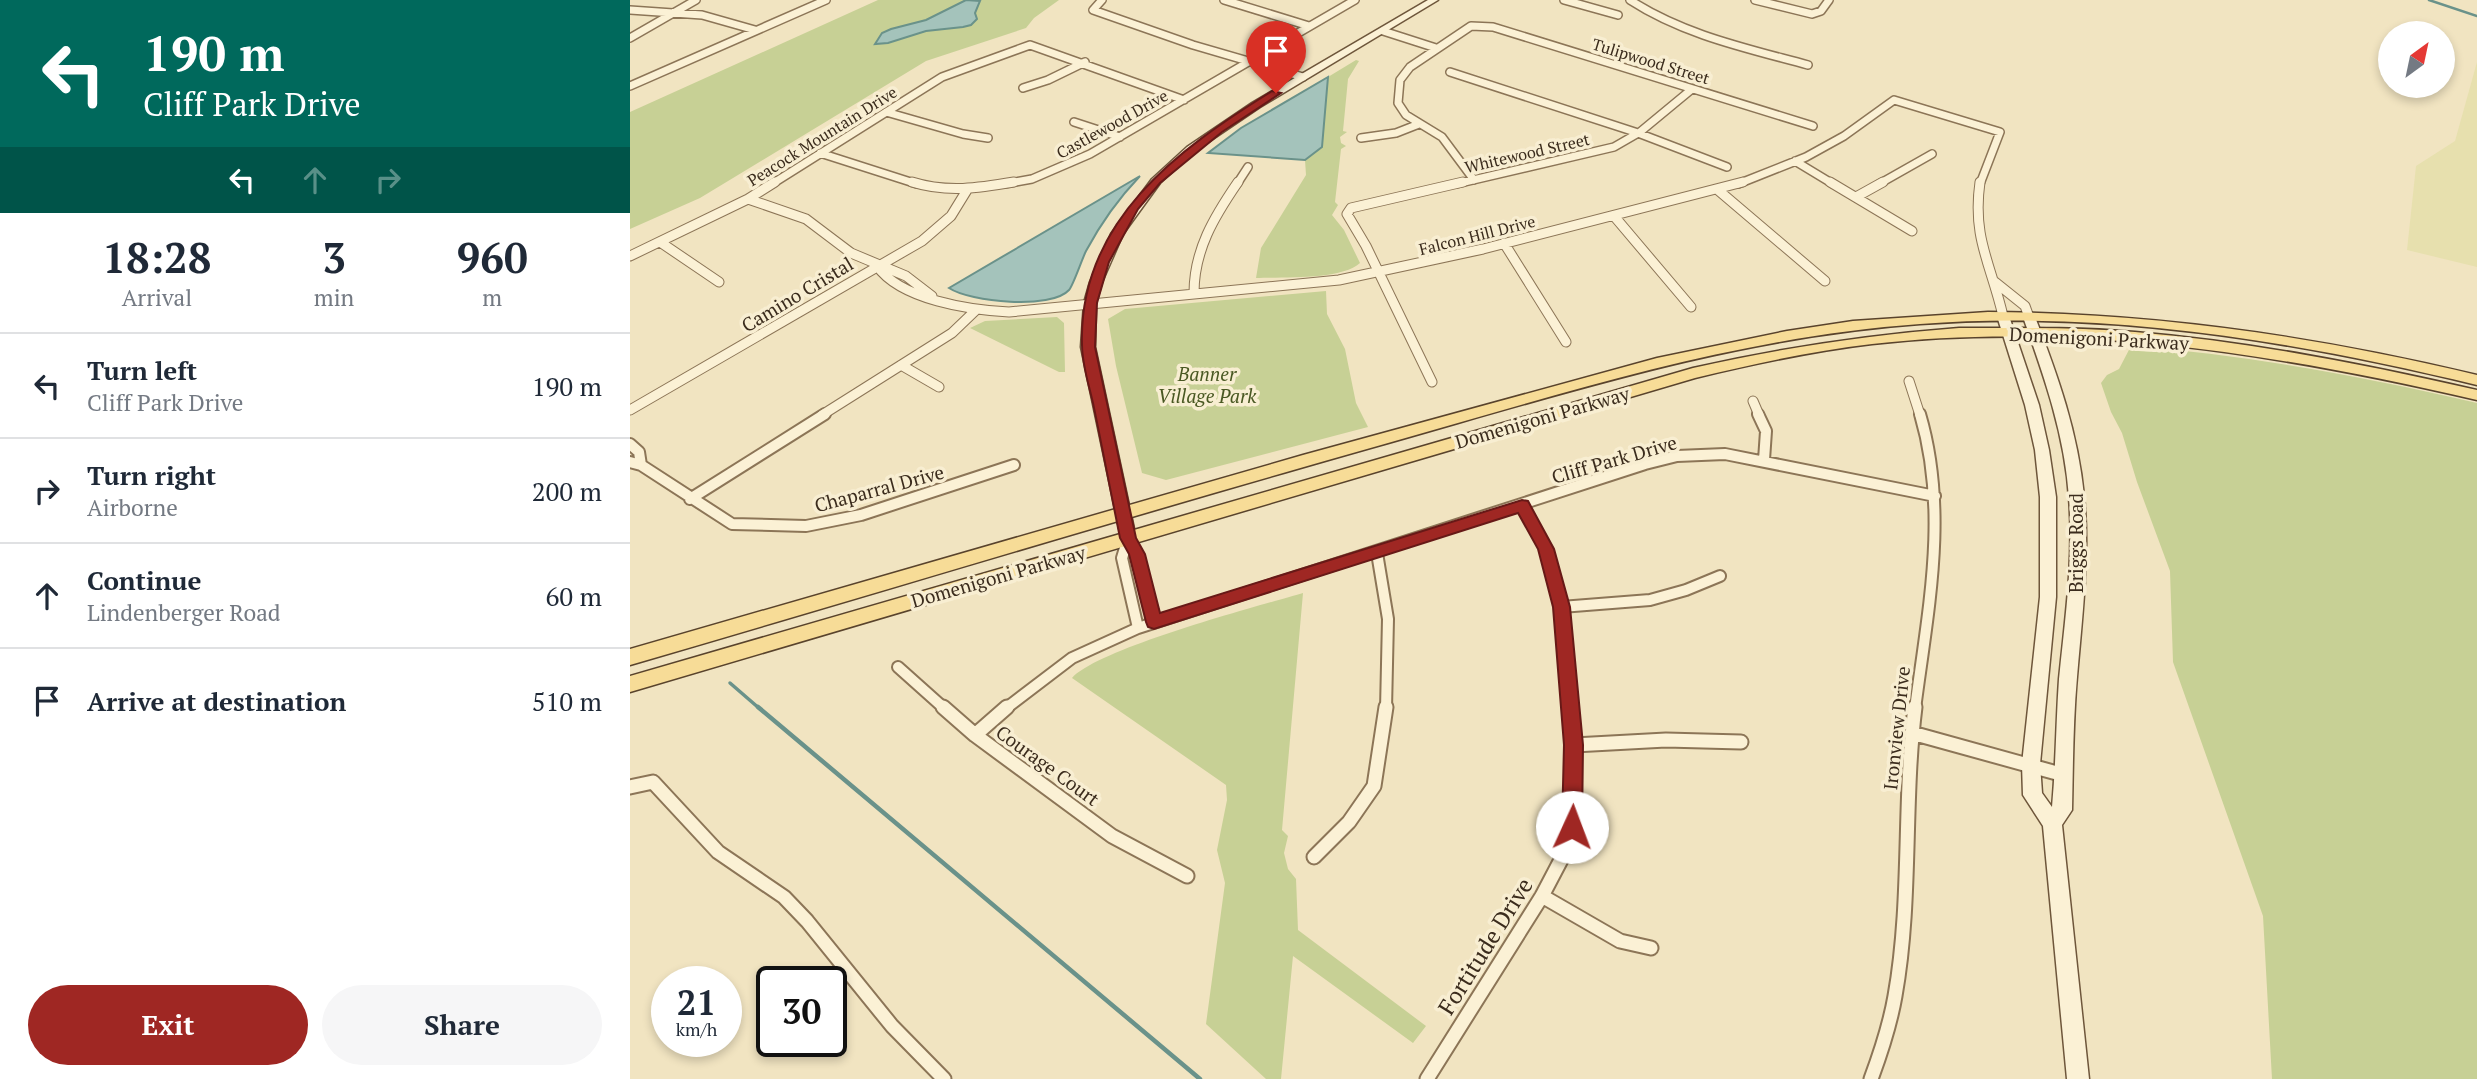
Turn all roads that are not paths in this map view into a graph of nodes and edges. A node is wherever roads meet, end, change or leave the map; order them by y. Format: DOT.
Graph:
graph roads {
  1 [pos="696,0"];
  2 [pos="826,0"];
  3 [pos="1102,0"];
  4 [pos="1224,0"];
  5 [pos="1355,0"];
  6 [pos="1434,0"];
  7 [pos="1564,0"];
  8 [pos="1630,0"];
  9 [pos="1755,0"];
  10 [pos="1829,0"];
  11 [pos="630,8"];
  12 [pos="676,12"];
  13 [pos="1618,15"];
  14 [pos="1310,26"];
  15 [pos="755,30"];
  16 [pos="1382,31"];
  17 [pos="630,38"];
  18 [pos="1436,48"];
  19 [pos="1246,61"];
  20 [pos="1085,62"];
  21 [pos="1808,65"];
  22 [pos="1450,72"];
  23 [pos="1299,79"];
  24 [pos="630,86"];
  25 [pos="1023,89"];
  26 [pos="1692,89"];
  27 [pos="1184,100"];
  28 [pos="886,112"];
  29 [pos="1074,122"];
  30 [pos="1419,124"];
  31 [pos="1813,125"];
  32 [pos="2000,132"];
  33 [pos="1638,133"];
  34 [pos="1120,137"];
  35 [pos="988,138"];
  36 [pos="1361,138"];
  37 [pos="820,153"];
  38 [pos="1931,154"];
  39 [pos="1795,161"];
  40 [pos="1248,167"];
  41 [pos="1727,167"];
  42 [pos="1474,180"];
  43 [pos="967,190"];
  44 [pos="1717,190"];
  45 [pos="1856,197"];
  46 [pos="748,199"];
  47 [pos="1614,216"];
  48 [pos="1912,231"];
  49 [pos="660,242"];
  50 [pos="1504,243"];
  51 [pos="630,256"];
  52 [pos="877,266"];
  53 [pos="1377,273"];
  54 [pos="1825,281"];
  55 [pos="719,282"];
  56 [pos="1995,282"];
  57 [pos="1194,293"];
  58 [pos="1090,303"];
  59 [pos="1691,307"];
  60 [pos="976,310"];
  61 [pos="2003,316"];
  62 [pos="2029,317"];
  63 [pos="2009,333"];
  64 [pos="2034,333"];
  65 [pos="1566,342"];
  66 [pos="901,365"];
  67 [pos="2477,380"];
  68 [pos="1909,381"];
  69 [pos="1432,382"];
  70 [pos="939,387"];
  71 [pos="2477,395"];
  72 [pos="1752,401"];
  73 [pos="630,410"];
  74 [pos="630,444"];
  75 [pos="1764,460"];
  76 [pos="630,462"];
  77 [pos="642,465"];
  78 [pos="1014,466"];
  79 [pos="1935,496"];
  80 [pos="690,499"];
  81 [pos="1522,506"];
  82 [pos="1124,512"];
  83 [pos="1128,538"];
  84 [pos="1377,552"];
  85 [pos="1720,576"];
  86 [pos="1561,607"];
  87 [pos="1154,622"];
  88 [pos="1138,628"];
  89 [pos="630,657"];
  90 [pos="898,667"];
  91 [pos="630,684"];
  92 [pos="1912,733"];
  93 [pos="975,735"];
  94 [pos="1741,741"];
  95 [pos="1574,745"];
  96 [pos="2031,764"];
  97 [pos="2064,775"];
  98 [pos="630,787"];
  99 [pos="2052,823"];
  100 [pos="1314,857"];
  101 [pos="1187,876"];
  102 [pos="1542,897"];
  103 [pos="1651,948"];
  104 [pos="944,1079"];
  105 [pos="1427,1079"];
  106 [pos="1871,1079"];
  107 [pos="2078,1079"];
  1 -- 12 [label="street"];
  2 -- 15 [label="street"];
  3 -- 19 [label="street"];
  4 -- 14 [label="street"];
  5 -- 14 [label="street, Castlewood Drive"];
  6 -- 16 [label="main road"];
  7 -- 13 [label="street"];
  8 -- 21 [label="street"];
  9 -- 10 [label="street"];
  11 -- 12 [label="street"];
  12 -- 15 [label="street"];
  12 -- 17 [label="street"];
  14 -- 19 [label="street, Castlewood Drive"];
  15 -- 24 [label="street"];
  16 -- 18 [label="street"];
  16 -- 23 [label="main road"];
  18 -- 26 [label="street, Tulipwood Street"];
  18 -- 30 [label="street"];
  19 -- 23 [label="street"];
  19 -- 27 [label="street, Castlewood Drive"];
  20 -- 25 [label="street"];
  20 -- 27 [label="street"];
  20 -- 28 [label="street, Peacock Mountain Drive"];
  22 -- 33 [label="street"];
  23 -- 58 [label="main road"];
  26 -- 31 [label="street, Tulipwood Street"];
  26 -- 33 [label="street, Whitewood Street"];
  27 -- 34 [label="street, Castlewood Drive"];
  28 -- 35 [label="street"];
  28 -- 37 [label="street, Peacock Mountain Drive"];
  29 -- 34 [label="street"];
  30 -- 36 [label="street"];
  30 -- 42 [label="street"];
  32 -- 39 [label="street, Falcon Hill Drive"];
  32 -- 56 [label="street, Briggs Road"];
  33 -- 41 [label="street"];
  33 -- 42 [label="street, Whitewood Street"];
  34 -- 43 [label="street, Castlewood Drive"];
  37 -- 43 [label="street, Castlewood Drive"];
  37 -- 46 [label="street, Peacock Mountain Drive"];
  38 -- 45 [label="street"];
  39 -- 44 [label="street, Falcon Hill Drive"];
  39 -- 45 [label="street"];
  40 -- 57 [label="street"];
  42 -- 53 [label="street, Whitewood Street"];
  43 -- 52 [label="street, Camino Cristal"];
  44 -- 47 [label="street, Falcon Hill Drive"];
  44 -- 54 [label="street"];
  45 -- 48 [label="street"];
  46 -- 49 [label="street, Peacock Mountain Drive"];
  46 -- 52 [label="street, Falcon Hill Drive"];
  47 -- 50 [label="street, Falcon Hill Drive"];
  47 -- 59 [label="street"];
  49 -- 51 [label="street, Peacock Mountain Drive"];
  49 -- 55 [label="street"];
  50 -- 53 [label="street, Falcon Hill Drive"];
  50 -- 65 [label="street"];
  52 -- 60 [label="street, Falcon Hill Drive"];
  52 -- 73 [label="street, Camino Cristal"];
  53 -- 57 [label="street, Falcon Hill Drive"];
  53 -- 69 [label="street"];
  56 -- 61 [label="street, Briggs Road"];
  56 -- 62 [label="street, Briggs Road"];
  57 -- 58 [label="street, Falcon Hill Drive"];
  58 -- 60 [label="street, Falcon Hill Drive"];
  58 -- 82 [label="main road"];
  60 -- 66 [label="street"];
  61 -- 62 [label="main road, Domenigoni Parkway"];
  61 -- 63 [label="main road, Briggs Road"];
  61 -- 82 [label="main road, Domenigoni Parkway"];
  62 -- 64 [label="main road, Briggs Road"];
  62 -- 67 [label="main road, Domenigoni Parkway"];
  63 -- 64 [label="main road, Domenigoni Parkway"];
  63 -- 83 [label="main road, Domenigoni Parkway"];
  63 -- 96 [label="main road, Briggs Road"];
  64 -- 71 [label="main road, Domenigoni Parkway"];
  64 -- 97 [label="main road, Briggs Road"];
  66 -- 70 [label="street"];
  66 -- 80 [label="street"];
  68 -- 79 [label="street, Ironview Drive"];
  72 -- 75 [label="street"];
  74 -- 77 [label="street, Chaparral Drive"];
  75 -- 79 [label="street, Cliff Park Drive"];
  75 -- 81 [label="street, Cliff Park Drive"];
  76 -- 77 [label="street, Chaparral Drive"];
  77 -- 80 [label="street, Chaparral Drive"];
  78 -- 80 [label="street, Chaparral Drive"];
  79 -- 92 [label="street, Ironview Drive"];
  81 -- 84 [label="street, Cliff Park Drive"];
  81 -- 86 [label="street, Fortitude Drive"];
  82 -- 83 [label="main road"];
  82 -- 89 [label="main road, Domenigoni Parkway"];
  83 -- 87 [label="street"];
  83 -- 88 [label="street"];
  83 -- 91 [label="main road, Domenigoni Parkway"];
  84 -- 87 [label="street, Cliff Park Drive"];
  84 -- 100 [label="street"];
  85 -- 86 [label="street"];
  86 -- 95 [label="street, Fortitude Drive"];
  87 -- 88 [label="street, Cliff Park Drive"];
  88 -- 93 [label="street, Cliff Park Drive"];
  90 -- 93 [label="street, Courage Court"];
  92 -- 96 [label="street"];
  92 -- 106 [label="street, Ironview Drive"];
  93 -- 101 [label="street, Courage Court"];
  94 -- 95 [label="street"];
  95 -- 102 [label="street, Fortitude Drive"];
  96 -- 97 [label="street"];
  96 -- 99 [label="main road, Briggs Road"];
  97 -- 99 [label="main road, Briggs Road"];
  98 -- 104 [label="street"];
  99 -- 107 [label="main road, Briggs Road"];
  102 -- 103 [label="street"];
  102 -- 105 [label="street, Fortitude Drive"];
}
